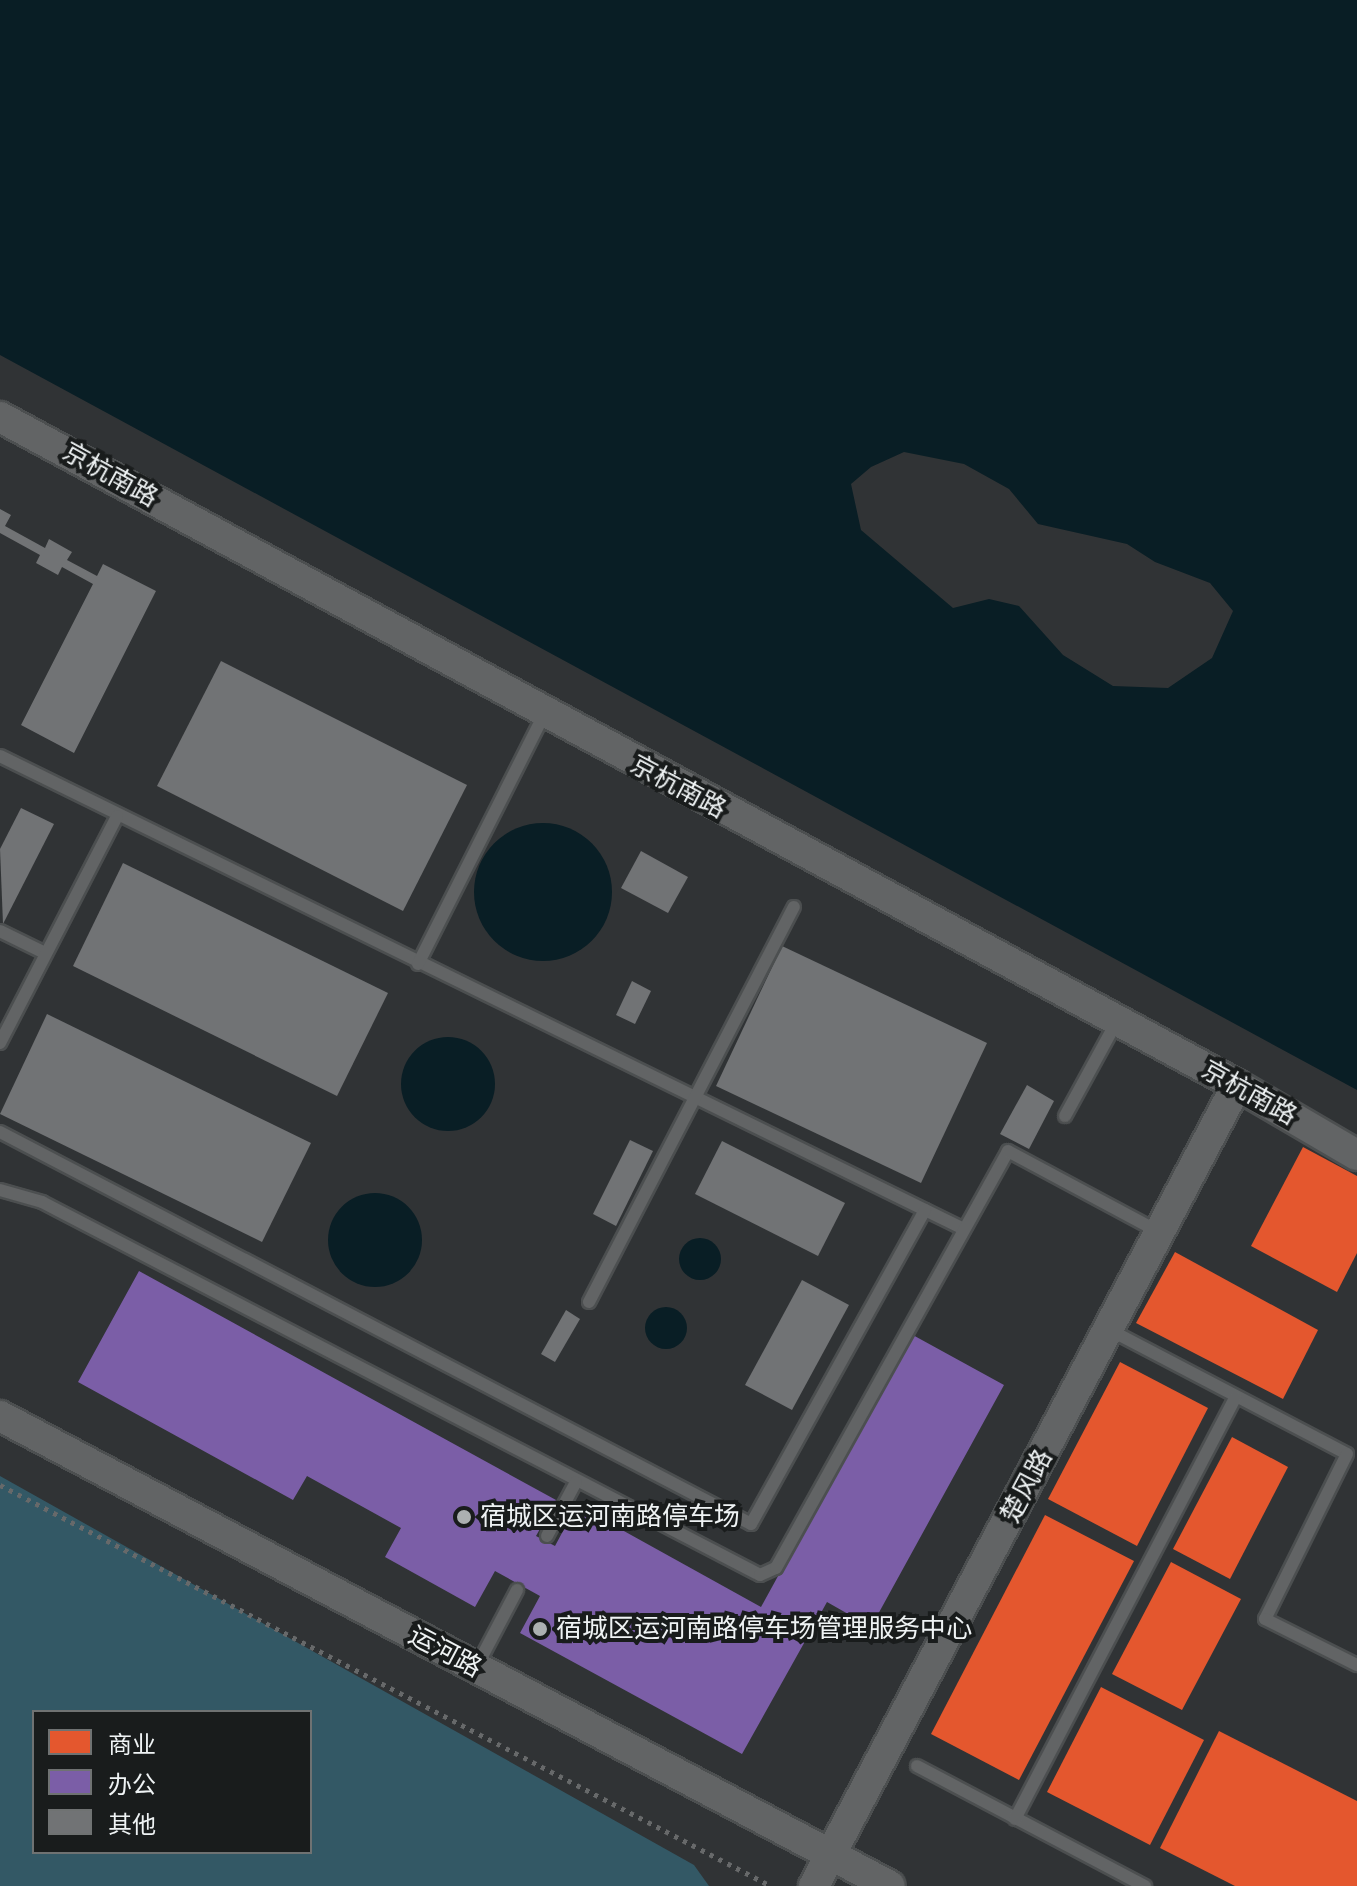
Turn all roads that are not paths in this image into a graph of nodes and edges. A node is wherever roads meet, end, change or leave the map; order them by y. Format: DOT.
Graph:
graph roads {
  1 [pos="0,417"];
  2 [pos="544,715"];
  3 [pos="0,756"];
  4 [pos="117,816"];
  5 [pos="794,907"];
  6 [pos="0,931"];
  7 [pos="45,953"];
  8 [pos="418,964"];
  9 [pos="1117,1021"];
  10 [pos="0,1043"];
  11 [pos="1237,1085"];
  12 [pos="695,1098"];
  13 [pos="1065,1116"];
  14 [pos="0,1132"];
  15 [pos="1357,1155"];
  16 [pos="0,1190"];
  17 [pos="925,1210"];
  18 [pos="964,1229"];
  19 [pos="1162,1234"];
  20 [pos="589,1302"];
  21 [pos="1110,1330"];
  22 [pos="1236,1397"];
  23 [pos="0,1416"];
  24 [pos="576,1482"];
  25 [pos="547,1536"];
  26 [pos="517,1590"];
  27 [pos="1357,1665"];
  28 [pos="475,1669"];
  29 [pos="917,1766"];
  30 [pos="1015,1819"];
  31 [pos="829,1854"];
  32 [pos="1136,1884"];
  33 [pos="814,1886"];
  34 [pos="890,1886"];
  1 -- 2 [label="street, 京杭南路"];
  2 -- 8 [label="lane"];
  2 -- 9 [label="street, 京杭南路"];
  3 -- 4 [label="lane"];
  4 -- 7 [label="lane"];
  4 -- 8 [label="lane"];
  5 -- 12 [label="lane"];
  6 -- 7 [label="lane"];
  7 -- 10 [label="lane"];
  8 -- 12 [label="lane"];
  9 -- 11 [label="street, 京杭南路"];
  9 -- 13 [label="lane"];
  11 -- 15 [label="street, 京杭南路"];
  11 -- 19 [label="street, 楚风路"];
  12 -- 17 [label="lane"];
  12 -- 20 [label="lane"];
  14 -- 17 [label="lane"];
  16 -- 24 [label="lane"];
  17 -- 18 [label="lane"];
  18 -- 19 [label="lane"];
  18 -- 24 [label="lane"];
  19 -- 21 [label="street, 楚风路"];
  21 -- 22 [label="lane"];
  21 -- 31 [label="street, 楚风路"];
  22 -- 27 [label="lane"];
  22 -- 30 [label="lane"];
  23 -- 28 [label="street, 运河路"];
  24 -- 25 [label="lane"];
  26 -- 28 [label="lane"];
  28 -- 31 [label="street, 运河路"];
  29 -- 30 [label="lane"];
  30 -- 32 [label="lane"];
  31 -- 33 [label="street, 楚风路"];
  31 -- 34 [label="street, 运河路"];
}
